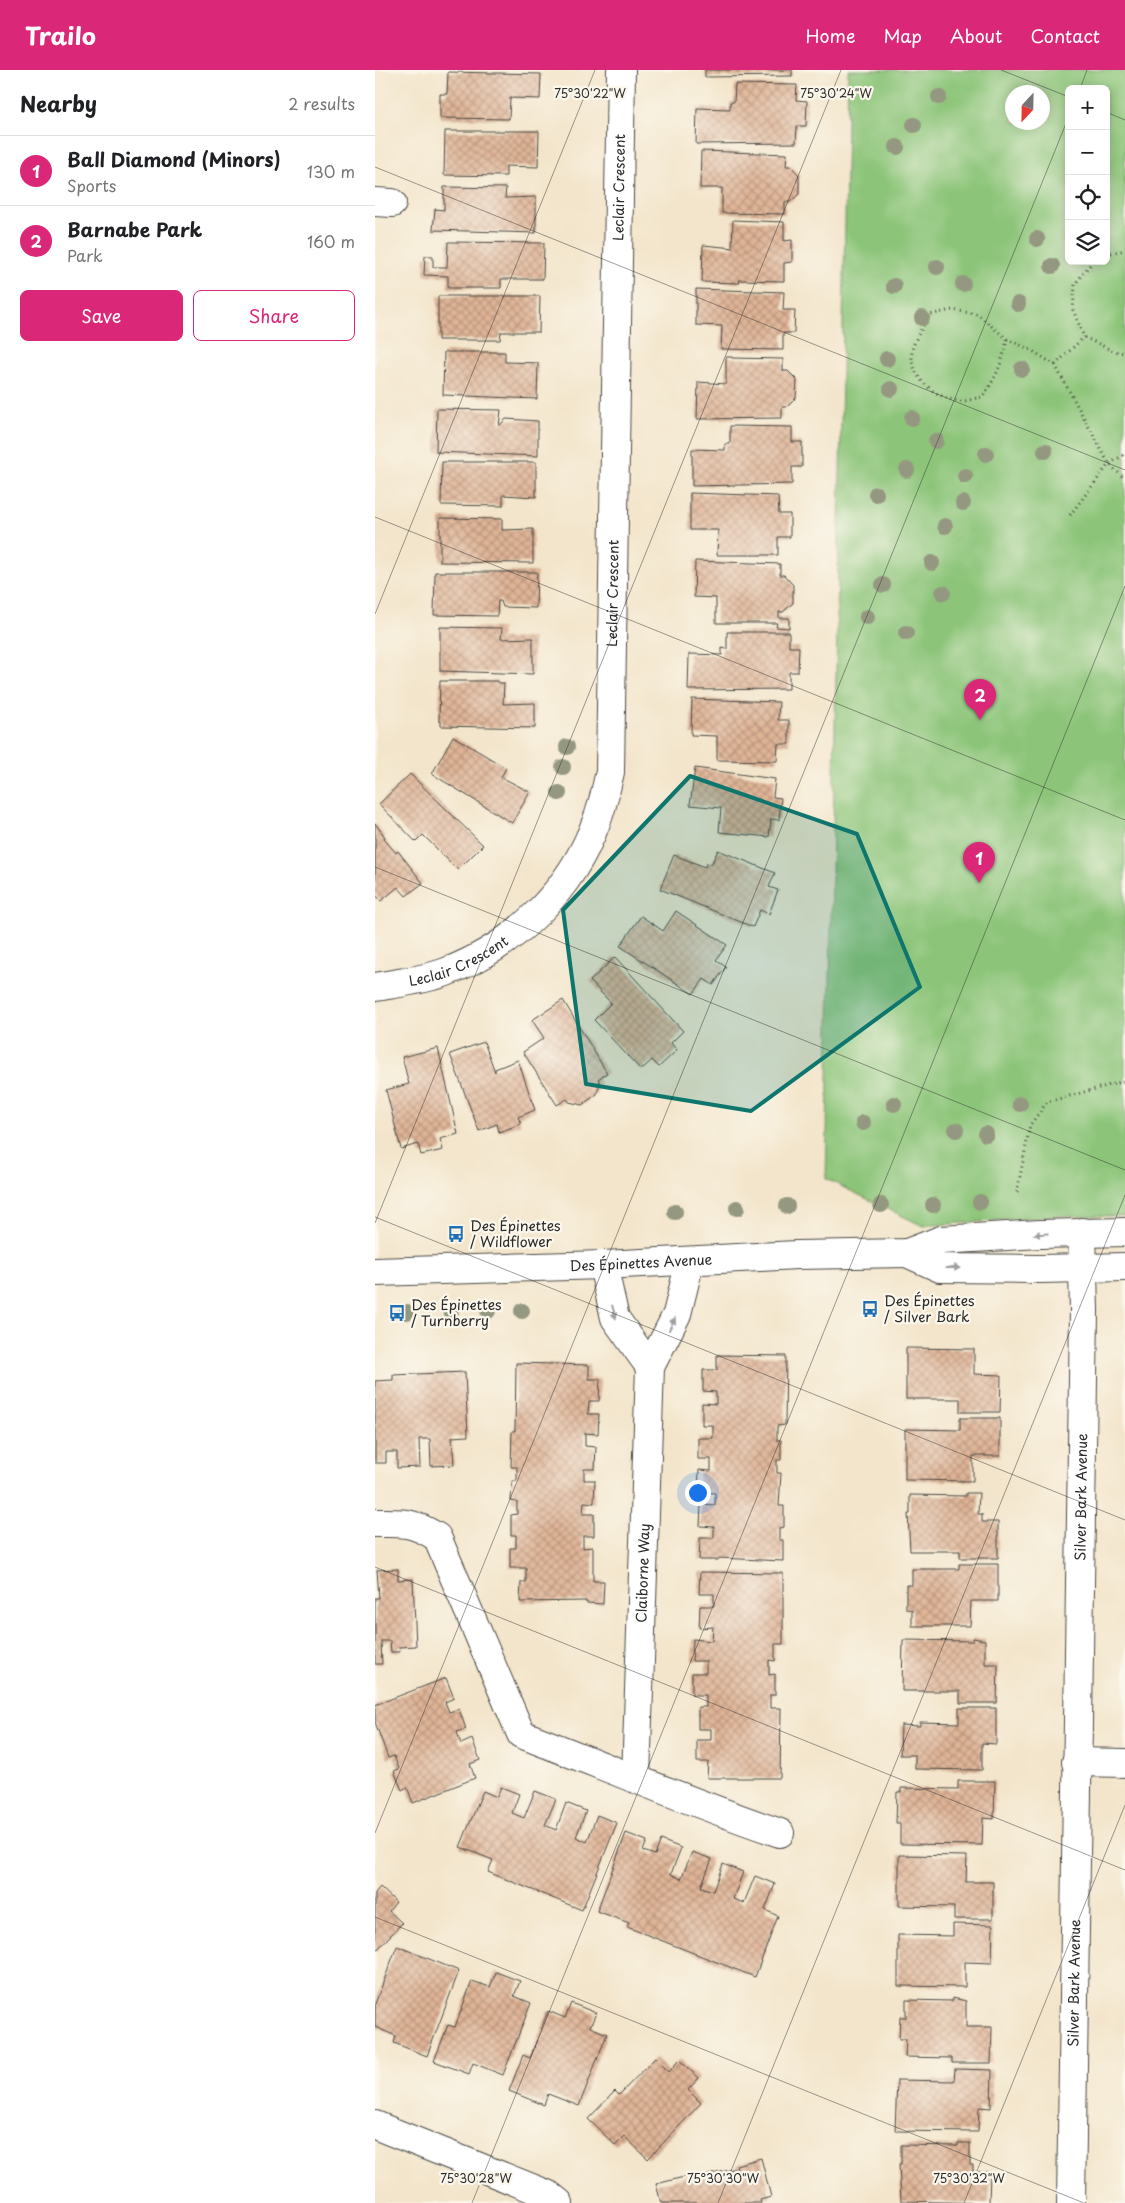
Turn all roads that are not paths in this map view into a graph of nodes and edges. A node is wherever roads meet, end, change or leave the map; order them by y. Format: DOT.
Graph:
graph roads {
  1 [pos="621,70"];
  2 [pos="375,987"];
  3 [pos="1082,1232"];
  4 [pos="1125,1232"];
  5 [pos="907,1253"];
  6 [pos="690,1260"];
  7 [pos="603,1265"];
  8 [pos="1125,1267"];
  9 [pos="1082,1268"];
  10 [pos="375,1272"];
  11 [pos="650,1367"];
  12 [pos="375,1524"];
  13 [pos="1076,1762"];
  14 [pos="1125,1763"];
  15 [pos="636,1778"];
  16 [pos="780,1833"];
  17 [pos="375,2125"];
  18 [pos="559,2203"];
  19 [pos="1071,2203"];
  1 -- 2 [label="street, Leclair Crescent"];
  3 -- 4 [label="street, Des Épinettes Avenue"];
  3 -- 5 [label="street, Des Épinettes Avenue, one-way"];
  3 -- 9 [label="street, Silver Bark Avenue"];
  5 -- 6 [label="street, Des Épinettes Avenue"];
  5 -- 9 [label="street, Des Épinettes Avenue, one-way"];
  6 -- 7 [label="street, Des Épinettes Avenue"];
  11 -- 6 [label="street, Claiborne Way, one-way"];
  7 -- 10 [label="street, Des Épinettes Avenue"];
  7 -- 11 [label="street, one-way"];
  8 -- 9 [label="street, Des Épinettes Avenue"];
  9 -- 13 [label="street, Silver Bark Avenue"];
  11 -- 15 [label="street, Claiborne Way"];
  12 -- 15 [label="street"];
  13 -- 14 [label="street"];
  13 -- 19 [label="street, Silver Bark Avenue"];
  15 -- 16 [label="street"];
  17 -- 18 [label="street"];
}
